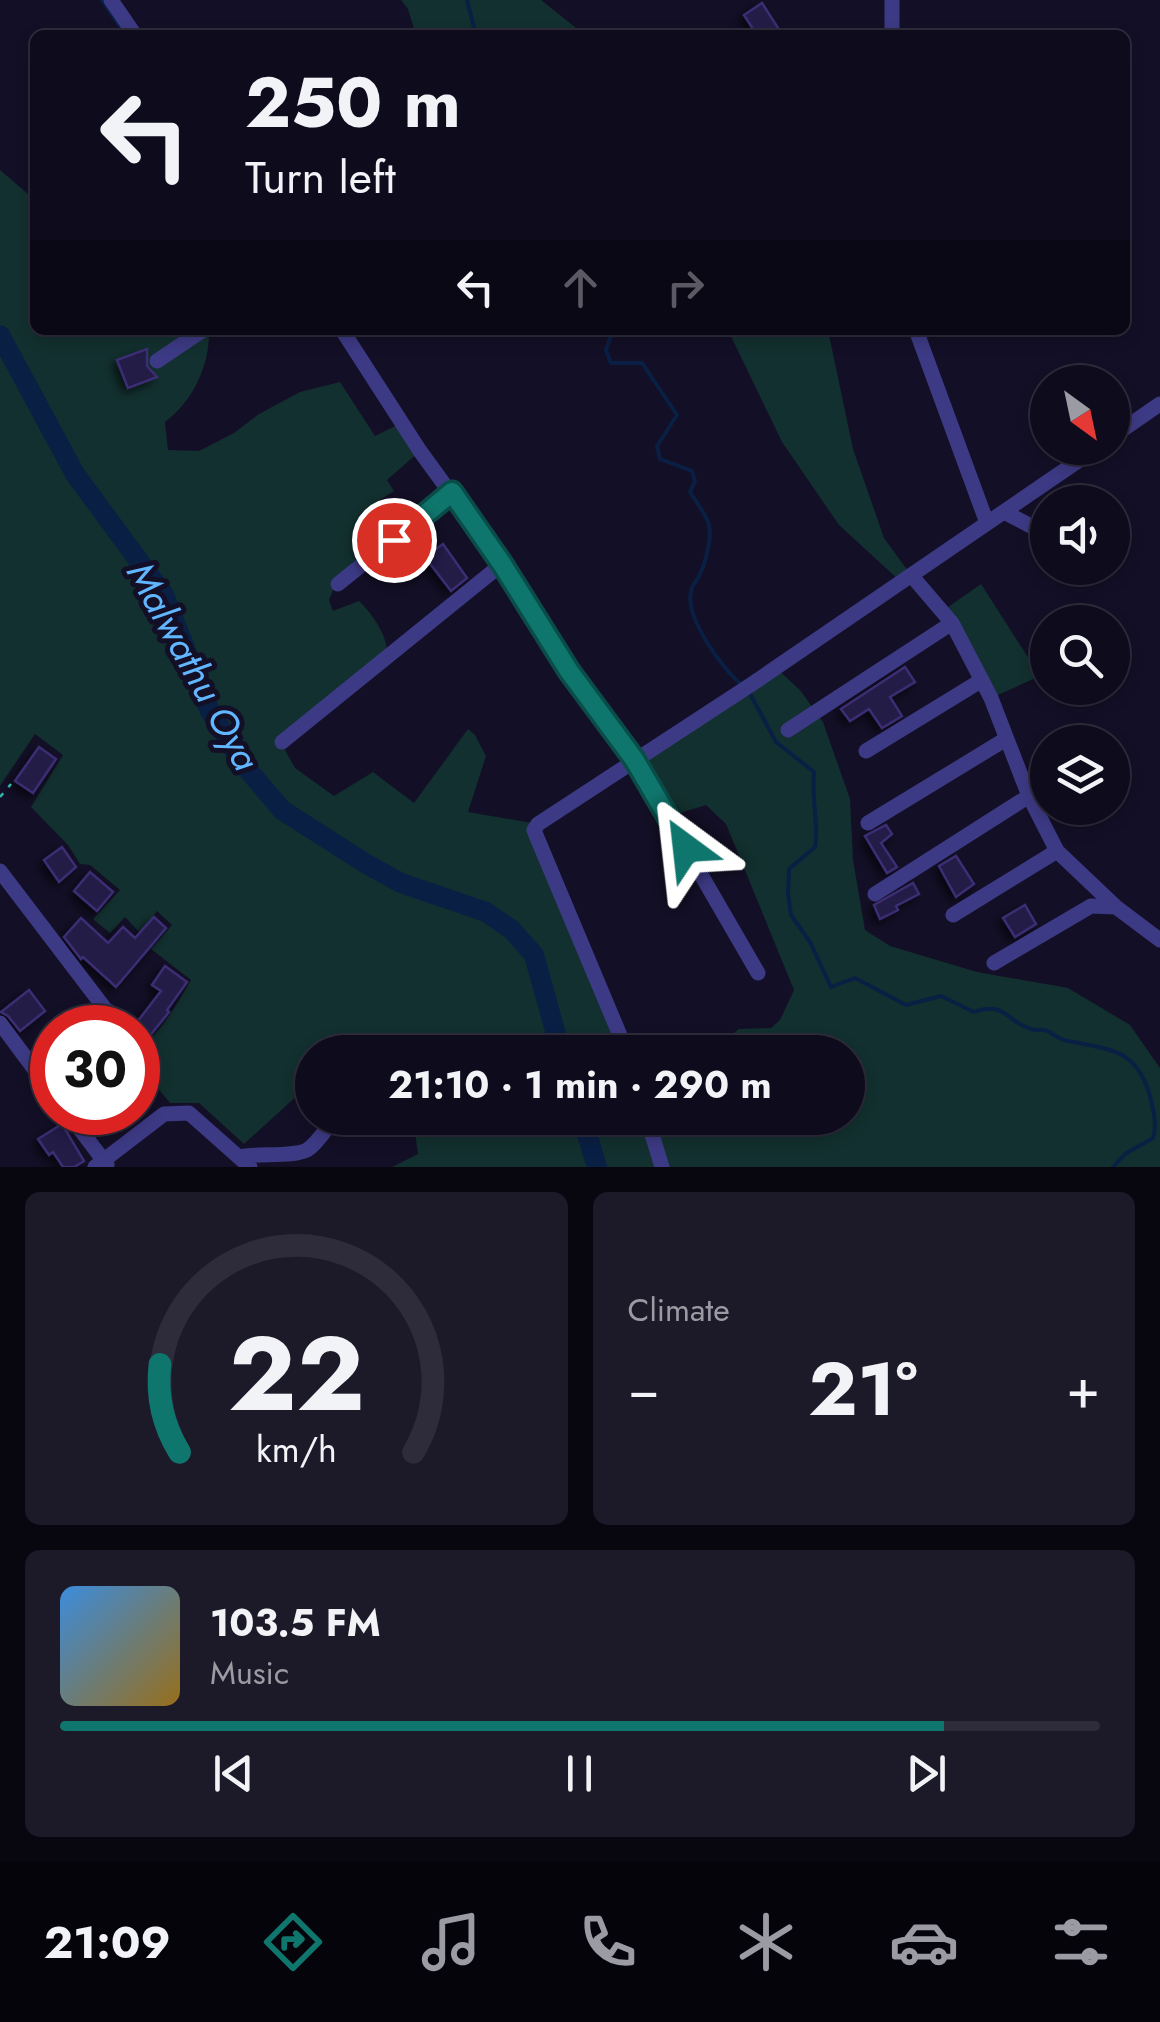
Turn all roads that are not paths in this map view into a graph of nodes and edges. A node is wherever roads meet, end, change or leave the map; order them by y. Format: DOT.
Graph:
graph roads {
  1 [pos="111,0"];
  2 [pos="892,0"];
  3 [pos="132,30"];
  4 [pos="892,30"];
  5 [pos="193,335"];
  6 [pos="345,335"];
  7 [pos="918,335"];
  8 [pos="157,361"];
  9 [pos="1160,404"];
  10 [pos="1130,425"];
  11 [pos="1073,465"];
  12 [pos="452,492"];
  13 [pos="1004,512"];
  14 [pos="987,524"];
  15 [pos="1030,526"];
  16 [pos="502,564"];
  17 [pos="912,575"];
  18 [pos="338,584"];
  19 [pos="952,623"];
  20 [pos="982,680"];
  21 [pos="788,730"];
  22 [pos="1006,739"];
  23 [pos="282,742"];
  24 [pos="866,751"];
  25 [pos="634,759"];
  26 [pos="1029,796"];
  27 [pos="868,823"];
  28 [pos="1057,851"];
  29 [pos="0,870"];
  30 [pos="875,894"];
  31 [pos="1116,907"];
  32 [pos="953,916"];
  33 [pos="1160,940"];
  34 [pos="994,963"];
  35 [pos="758,973"];
  36 [pos="102,1005"];
  37 [pos="0,1023"];
  38 [pos="620,1035"];
  39 [pos="14,1042"];
  40 [pos="0,1052"];
  41 [pos="30,1063"];
  42 [pos="82,1135"];
  43 [pos="322,1135"];
  44 [pos="652,1135"];
  45 [pos="245,1162"];
  46 [pos="102,1165"];
  47 [pos="662,1167"];
  1 -- 3 [label="street"];
  2 -- 4 [label="street"];
  5 -- 8 [label="street"];
  6 -- 12 [label="street"];
  7 -- 14 [label="street"];
  9 -- 10 [label="street"];
  11 -- 13 [label="street"];
  12 -- 16 [label="street"];
  12 -- 18 [label="street"];
  13 -- 14 [label="street"];
  13 -- 15 [label="street"];
  14 -- 17 [label="street"];
  16 -- 23 [label="street"];
  16 -- 25 [label="street"];
  17 -- 19 [label="street"];
  17 -- 25 [label="street"];
  19 -- 20 [label="street"];
  19 -- 21 [label="street"];
  20 -- 22 [label="street"];
  20 -- 24 [label="street"];
  22 -- 26 [label="street"];
  22 -- 27 [label="street"];
  25 -- 35 [label="street"];
  25 -- 38 [label="street"];
  26 -- 28 [label="street"];
  26 -- 30 [label="street"];
  28 -- 31 [label="street"];
  28 -- 32 [label="street"];
  29 -- 36 [label="street"];
  31 -- 33 [label="street"];
  31 -- 34 [label="street"];
  37 -- 39 [label="street"];
  39 -- 40 [label="street"];
  39 -- 41 [label="street"];
  42 -- 46 [label="street"];
  43 -- 45 [label="street"];
  44 -- 47 [label="street"];
  45 -- 46 [label="street"];
}
